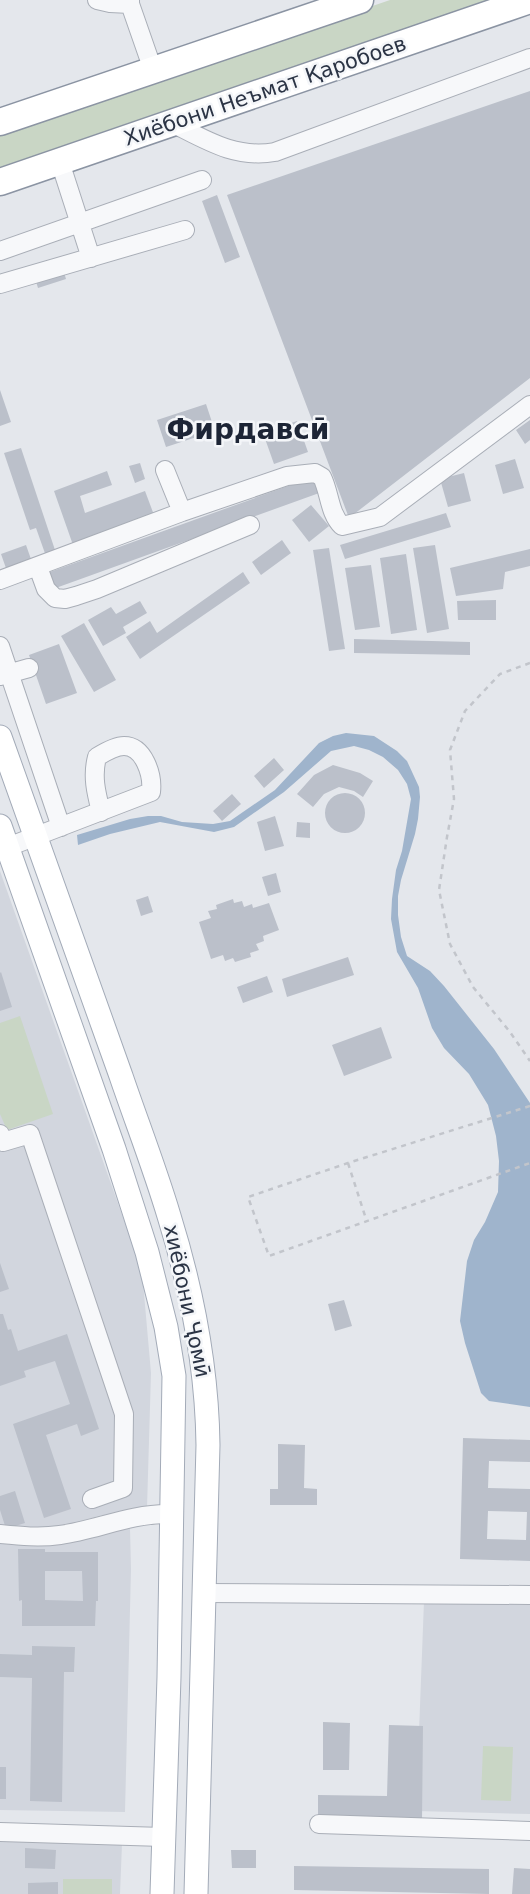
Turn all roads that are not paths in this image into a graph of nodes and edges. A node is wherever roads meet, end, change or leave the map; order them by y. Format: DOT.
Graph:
graph roads {
  1 [pos="97,0"];
  2 [pos="360,0"];
  3 [pos="530,0"];
  4 [pos="130,2"];
  5 [pos="530,58"];
  6 [pos="153,71"];
  7 [pos="0,122"];
  8 [pos="172,123"];
  9 [pos="60,162"];
  10 [pos="202,180"];
  11 [pos="0,182"];
  12 [pos="79,223"];
  13 [pos="185,230"];
  14 [pos="0,251"];
  15 [pos="91,258"];
  16 [pos="0,284"];
  17 [pos="530,405"];
  18 [pos="165,470"];
  19 [pos="182,512"];
  20 [pos="250,525"];
  21 [pos="38,567"];
  22 [pos="0,580"];
  23 [pos="0,646"];
  24 [pos="29,668"];
  25 [pos="4,675"];
  26 [pos="0,737"];
  27 [pos="101,812"];
  28 [pos="0,826"];
  29 [pos="61,827"];
  30 [pos="36,836"];
  31 [pos="4,849"];
  32 [pos="0,1133"];
  33 [pos="92,1499"];
  34 [pos="167,1514"];
  35 [pos="0,1534"];
  36 [pos="203,1593"];
  37 [pos="530,1595"];
  38 [pos="169,1677"];
  39 [pos="202,1680"];
  40 [pos="319,1824"];
  41 [pos="530,1831"];
  42 [pos="0,1832"];
  43 [pos="163,1837"];
  44 [pos="162,1894"];
  45 [pos="197,1894"];
  1 -- 4 [label="street"];
  2 -- 6 [label="highway"];
  3 -- 8 [label="highway, Хиёбони Неъмат Қаробоев"];
  4 -- 6 [label="street"];
  5 -- 8 [label="street"];
  6 -- 7 [label="highway"];
  8 -- 9 [label="highway, Хиёбони Неъмат Қаробоев"];
  9 -- 11 [label="highway, Хиёбони Неъмат Қаробоев"];
  9 -- 12 [label="street"];
  10 -- 12 [label="street"];
  12 -- 14 [label="street"];
  12 -- 15 [label="street"];
  13 -- 15 [label="street"];
  15 -- 16 [label="street"];
  17 -- 19 [label="street"];
  18 -- 19 [label="street"];
  19 -- 21 [label="street"];
  20 -- 21 [label="street"];
  21 -- 22 [label="street"];
  23 -- 25 [label="street"];
  24 -- 25 [label="street"];
  25 -- 29 [label="street"];
  26 -- 30 [label="main road, хиёбони Ҷомӣ"];
  27 -- 29 [label="street"];
  28 -- 31 [label="main road, хиёбони Ҷомӣ"];
  29 -- 30 [label="street"];
  30 -- 31 [label="street"];
  30 -- 36 [label="main road, хиёбони Ҷомӣ"];
  31 -- 38 [label="main road, хиёбони Ҷомӣ"];
  32 -- 33 [label="street"];
  34 -- 35 [label="street"];
  36 -- 37 [label="street"];
  36 -- 39 [label="main road, хиёбони Ҷомӣ"];
  38 -- 39 [label="main road"];
  38 -- 43 [label="main road, хиёбони Ҷомӣ"];
  39 -- 45 [label="main road, хиёбони Ҷомӣ"];
  40 -- 41 [label="street"];
  42 -- 43 [label="street"];
  43 -- 44 [label="main road, хиёбони Ҷомӣ"];
}
